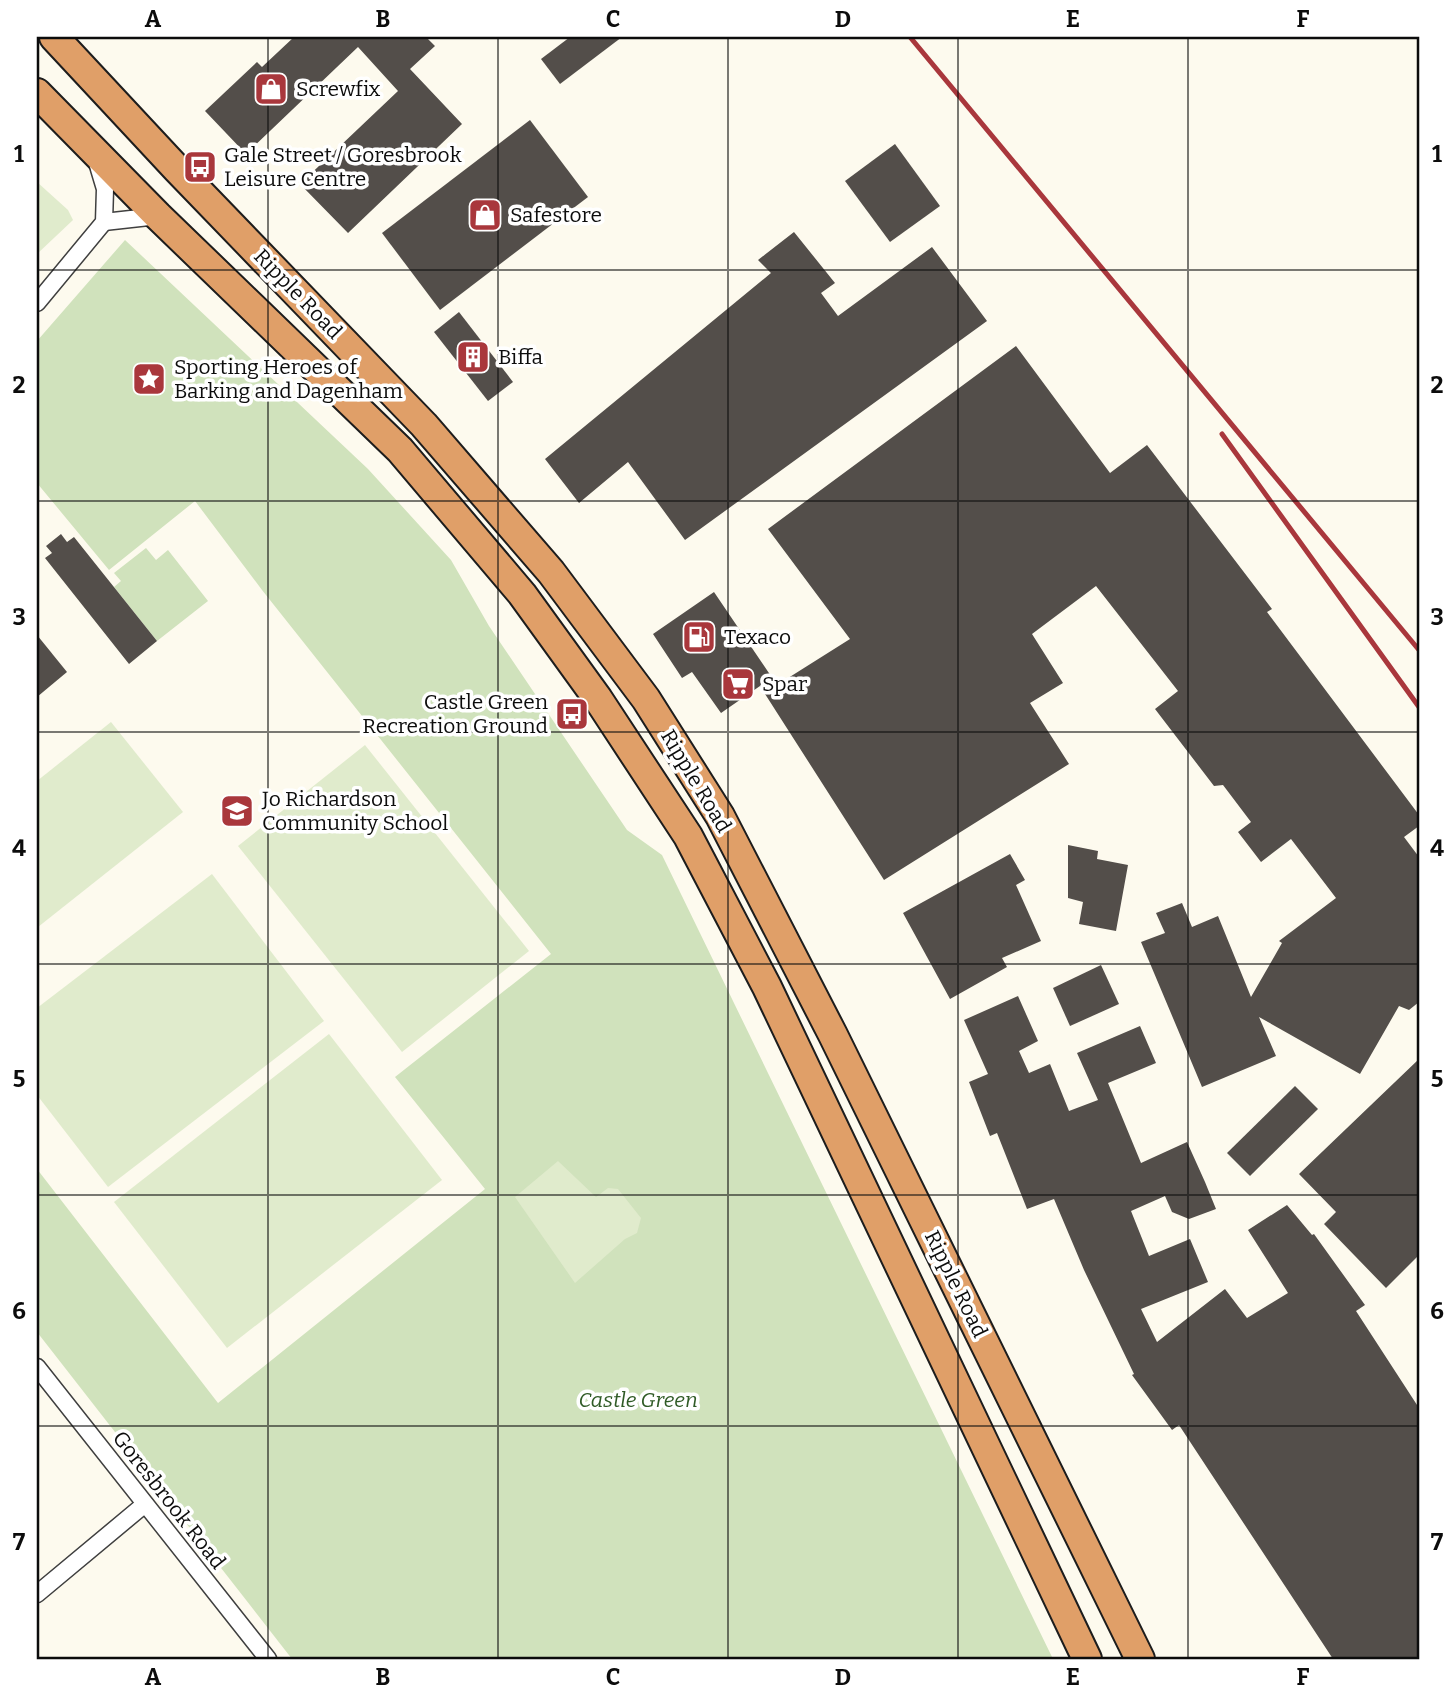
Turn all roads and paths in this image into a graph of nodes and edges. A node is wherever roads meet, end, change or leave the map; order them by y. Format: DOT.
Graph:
graph roads {
  1 [pos="54,37"];
  2 [pos="37,93"];
  3 [pos="94,153"];
  4 [pos="158,216"];
  5 [pos="104,222"];
  6 [pos="37,303"];
  7 [pos="37,1367"];
  8 [pos="145,1504"];
  9 [pos="37,1594"];
  10 [pos="268,1659"];
  11 [pos="1087,1659"];
  12 [pos="1140,1659"];
  1 -- 12 [label="highway, Ripple Road"];
  2 -- 3 [label="highway, Ripple Road"];
  3 -- 4 [label="highway, Ripple Road"];
  3 -- 5 [label="street"];
  4 -- 5 [label="street"];
  4 -- 11 [label="highway, Ripple Road"];
  5 -- 6 [label="street"];
  7 -- 8 [label="street, Goresbrook Road"];
  8 -- 9 [label="street"];
  8 -- 10 [label="street, Goresbrook Road"];
}
